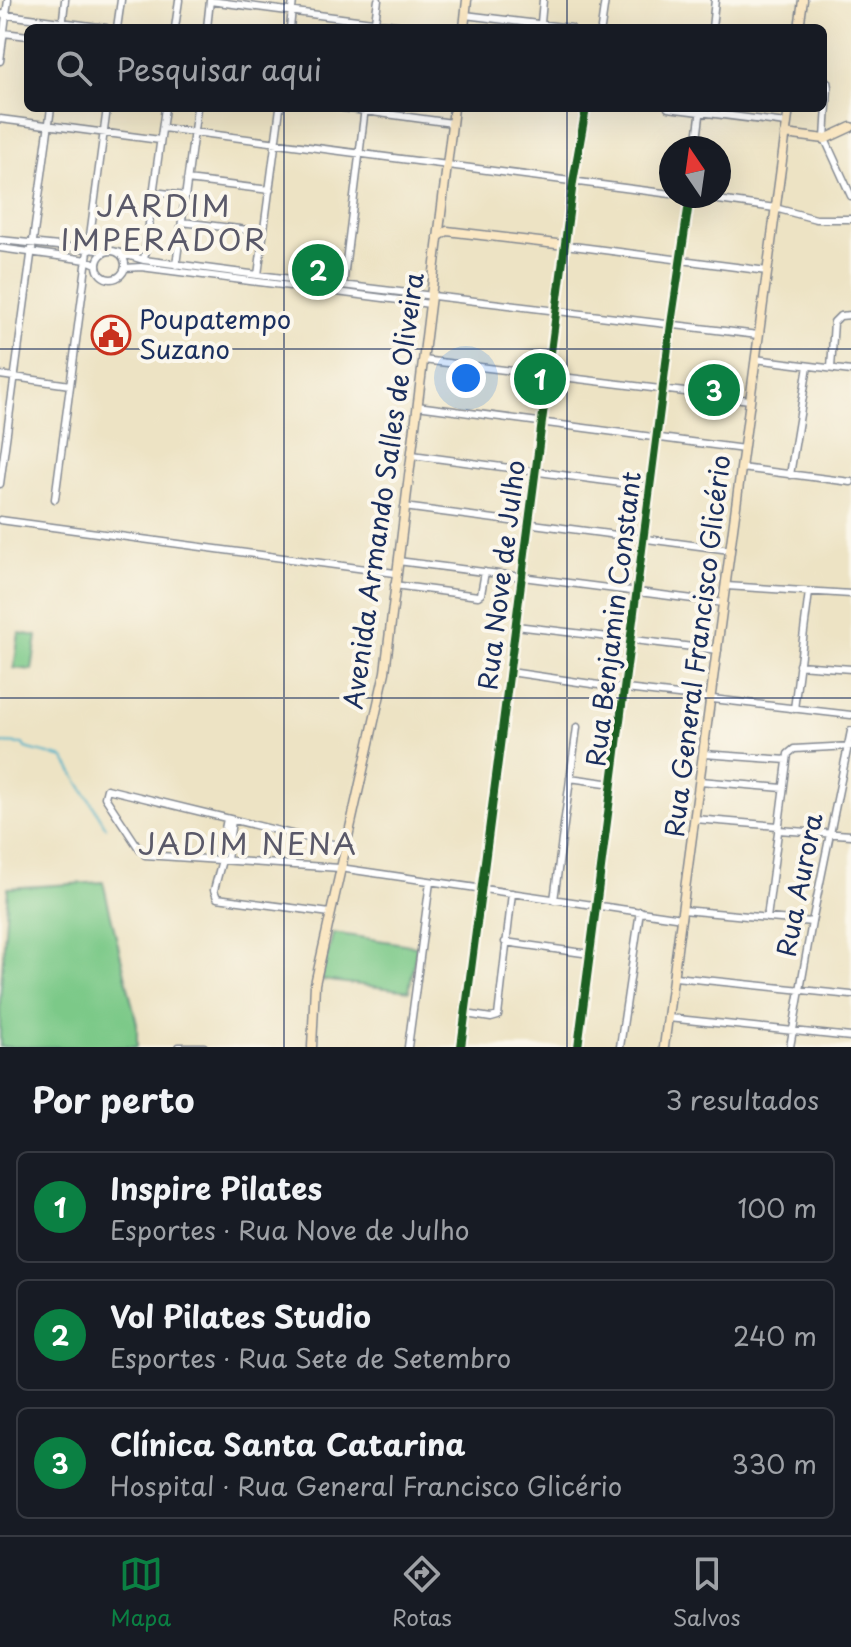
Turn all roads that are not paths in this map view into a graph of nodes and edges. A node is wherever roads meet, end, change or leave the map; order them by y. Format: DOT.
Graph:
graph roads {
  1 [pos="8,0"];
  2 [pos="65,0"];
  3 [pos="121,0"];
  4 [pos="179,0"];
  5 [pos="210,0"];
  6 [pos="293,0"];
  7 [pos="378,0"];
  8 [pos="467,0"];
  9 [pos="543,0"];
  10 [pos="605,0"];
  11 [pos="715,0"];
  12 [pos="803,0"];
  13 [pos="292,12"];
  14 [pos="3,14"];
  15 [pos="465,15"];
  16 [pos="541,23"];
  17 [pos="57,24"];
  18 [pos="62,24"];
  19 [pos="118,24"];
  20 [pos="176,24"];
  21 [pos="207,24"];
  22 [pos="290,24"];
  23 [pos="369,24"];
  24 [pos="375,24"];
  25 [pos="464,24"];
  26 [pos="547,24"];
  27 [pos="602,24"];
  28 [pos="712,24"];
  29 [pos="800,24"];
  30 [pos="2,33"];
  31 [pos="24,36"];
  32 [pos="0,61"];
  33 [pos="51,112"];
  34 [pos="107,112"];
  35 [pos="165,112"];
  36 [pos="196,112"];
  37 [pos="280,112"];
  38 [pos="365,112"];
  39 [pos="378,112"];
  40 [pos="453,112"];
  41 [pos="585,112"];
  42 [pos="700,112"];
  43 [pos="713,112"];
  44 [pos="788,112"];
  45 [pos="826,112"];
  46 [pos="0,119"];
  47 [pos="452,123"];
  48 [pos="786,123"];
  49 [pos="49,126"];
  50 [pos="851,127"];
  51 [pos="163,128"];
  52 [pos="193,132"];
  53 [pos="104,133"];
  54 [pos="785,134"];
  55 [pos="697,136"];
  56 [pos="825,139"];
  57 [pos="160,140"];
  58 [pos="276,143"];
  59 [pos="360,154"];
  60 [pos="446,165"];
  61 [pos="187,180"];
  62 [pos="573,182"];
  63 [pos="270,190"];
  64 [pos="154,192"];
  65 [pos="659,193"];
  66 [pos="185,196"];
  67 [pos="851,196"];
  68 [pos="731,202"];
  69 [pos="688,208"];
  70 [pos="775,208"];
  71 [pos="851,219"];
  72 [pos="182,222"];
  73 [pos="439,222"];
  74 [pos="447,231"];
  75 [pos="264,232"];
  76 [pos="438,237"];
  77 [pos="0,240"];
  78 [pos="565,245"];
  79 [pos="0,248"];
  80 [pos="33,249"];
  81 [pos="88,251"];
  82 [pos="107,251"];
  83 [pos="117,252"];
  84 [pos="681,259"];
  85 [pos="87,260"];
  86 [pos="144,260"];
  87 [pos="96,264"];
  88 [pos="176,265"];
  89 [pos="125,268"];
  90 [pos="767,271"];
  91 [pos="258,275"];
  92 [pos="100,276"];
  93 [pos="84,278"];
  94 [pos="343,286"];
  95 [pos="430,300"];
  96 [pos="558,310"];
  97 [pos="851,315"];
  98 [pos="671,324"];
  99 [pos="758,335"];
  100 [pos="755,359"];
  101 [pos="423,360"];
  102 [pos="808,366"];
  103 [pos="831,368"];
  104 [pos="851,371"];
  105 [pos="0,375"];
  106 [pos="549,375"];
  107 [pos="15,377"];
  108 [pos="70,385"];
  109 [pos="664,389"];
  110 [pos="750,400"];
  111 [pos="417,406"];
  112 [pos="543,422"];
  113 [pos="658,438"];
  114 [pos="744,449"];
  115 [pos="412,455"];
  116 [pos="741,468"];
  117 [pos="536,471"];
  118 [pos="790,475"];
  119 [pos="851,482"];
  120 [pos="0,484"];
  121 [pos="651,487"];
  122 [pos="55,499"];
  123 [pos="404,507"];
  124 [pos="0,520"];
  125 [pos="528,525"];
  126 [pos="644,540"];
  127 [pos="730,550"];
  128 [pos="397,560"];
  129 [pos="485,572"];
  130 [pos="395,573"];
  131 [pos="523,577"];
  132 [pos="394,585"];
  133 [pos="726,586"];
  134 [pos="638,592"];
  135 [pos="809,592"];
  136 [pos="851,594"];
  137 [pos="724,603"];
  138 [pos="516,626"];
  139 [pos="632,641"];
  140 [pos="718,650"];
  141 [pos="799,665"];
  142 [pos="851,669"];
  143 [pos="510,672"];
  144 [pos="626,689"];
  145 [pos="711,700"];
  146 [pos="794,709"];
  147 [pos="851,715"];
  148 [pos="577,727"];
  149 [pos="851,731"];
  150 [pos="850,746"];
  151 [pos="704,754"];
  152 [pos="787,760"];
  153 [pos="570,778"];
  154 [pos="700,781"];
  155 [pos="613,784"];
  156 [pos="783,788"];
  157 [pos="695,819"];
  158 [pos="230,820"];
  159 [pos="778,828"];
  160 [pos="830,833"];
  161 [pos="851,835"];
  162 [pos="345,847"];
  163 [pos="223,860"];
  164 [pos="340,868"];
  165 [pos="430,882"];
  166 [pos="480,889"];
  167 [pos="512,893"];
  168 [pos="554,900"];
  169 [pos="597,904"];
  170 [pos="640,911"];
  171 [pos="330,913"];
  172 [pos="683,914"];
  173 [pos="767,918"];
  174 [pos="812,922"];
  175 [pos="505,942"];
  176 [pos="590,954"];
  177 [pos="675,977"];
  178 [pos="800,989"];
  179 [pos="851,995"];
  180 [pos="466,1014"];
  181 [pos="668,1018"];
  182 [pos="792,1031"];
  183 [pos="851,1037"];
  184 [pos="179,1047"];
  185 [pos="204,1047"];
  186 [pos="312,1047"];
  187 [pos="408,1047"];
  188 [pos="461,1047"];
  189 [pos="578,1047"];
  190 [pos="620,1047"];
  191 [pos="664,1047"];
  192 [pos="790,1047"];
  1 -- 14 [label="street"];
  2 -- 18 [label="street"];
  3 -- 19 [label="street"];
  4 -- 20 [label="street"];
  5 -- 13 [label="street"];
  5 -- 21 [label="street"];
  6 -- 13 [label="street"];
  7 -- 24 [label="street"];
  8 -- 15 [label="main road"];
  9 -- 16 [label="street"];
  10 -- 27 [label="street"];
  11 -- 28 [label="street"];
  12 -- 29 [label="main road"];
  13 -- 22 [label="street"];
  13 -- 23 [label="street"];
  14 -- 17 [label="street"];
  14 -- 30 [label="street"];
  15 -- 16 [label="street"];
  15 -- 25 [label="main road"];
  16 -- 26 [label="street"];
  30 -- 31 [label="street"];
  30 -- 32 [label="street"];
  33 -- 49 [label="street"];
  34 -- 53 [label="street"];
  35 -- 51 [label="street"];
  36 -- 52 [label="street"];
  37 -- 58 [label="street"];
  38 -- 59 [label="street"];
  39 -- 47 [label="street"];
  40 -- 47 [label="main road, Avenida Armando Salles de Oliveira"];
  41 -- 62 [label="street, Rua Nove de Julho"];
  42 -- 55 [label="street"];
  43 -- 48 [label="street"];
  44 -- 48 [label="main road, Rua General Francisco Glicério"];
  45 -- 56 [label="street"];
  46 -- 49 [label="street"];
  47 -- 60 [label="main road, Avenida Armando Salles de Oliveira"];
  48 -- 54 [label="main road, Rua General Francisco Glicério"];
  49 -- 53 [label="street"];
  49 -- 80 [label="street"];
  50 -- 56 [label="main road"];
  51 -- 52 [label="street"];
  51 -- 57 [label="street"];
  52 -- 58 [label="street"];
  52 -- 61 [label="street"];
  53 -- 57 [label="street"];
  53 -- 81 [label="street"];
  54 -- 56 [label="main road"];
  54 -- 70 [label="main road, Rua General Francisco Glicério"];
  56 -- 67 [label="street"];
  57 -- 64 [label="street"];
  58 -- 59 [label="street"];
  58 -- 63 [label="street"];
  59 -- 60 [label="street"];
  59 -- 94 [label="street"];
  60 -- 62 [label="street"];
  60 -- 73 [label="main road, Avenida Armando Salles de Oliveira"];
  61 -- 63 [label="street"];
  61 -- 66 [label="street"];
  62 -- 65 [label="street"];
  62 -- 78 [label="street, Rua Nove de Julho"];
  63 -- 75 [label="street"];
  64 -- 66 [label="street"];
  64 -- 86 [label="street"];
  66 -- 72 [label="street"];
  68 -- 70 [label="street"];
  69 -- 84 [label="street, Rua Benjamin Constant"];
  70 -- 71 [label="street"];
  70 -- 90 [label="main road, Rua General Francisco Glicério"];
  72 -- 75 [label="street"];
  72 -- 88 [label="street"];
  73 -- 74 [label="main road"];
  73 -- 76 [label="main road, Avenida Armando Salles de Oliveira"];
  74 -- 76 [label="main road"];
  74 -- 78 [label="main road"];
  75 -- 91 [label="street"];
  76 -- 95 [label="main road, Avenida Armando Salles de Oliveira"];
  77 -- 80 [label="street"];
  78 -- 84 [label="street"];
  78 -- 96 [label="main road, Rua Nove de Julho"];
  79 -- 80 [label="street"];
  80 -- 81 [label="street"];
  80 -- 85 [label="street"];
  80 -- 107 [label="street"];
  81 -- 82 [label="street"];
  81 -- 85 [label="street"];
  82 -- 83 [label="street"];
  82 -- 87 [label="street"];
  83 -- 86 [label="street"];
  83 -- 89 [label="street"];
  84 -- 90 [label="street"];
  84 -- 98 [label="street, Rua Benjamin Constant"];
  85 -- 87 [label="street"];
  85 -- 93 [label="street"];
  86 -- 88 [label="street"];
  87 -- 92 [label="street"];
  88 -- 91 [label="street"];
  89 -- 92 [label="street"];
  89 -- 95 [label="street"];
  90 -- 99 [label="main road, Rua General Francisco Glicério"];
  91 -- 94 [label="street"];
  92 -- 93 [label="street"];
  93 -- 108 [label="street"];
  94 -- 95 [label="street"];
  95 -- 96 [label="street"];
  95 -- 101 [label="main road, Avenida Armando Salles de Oliveira"];
  96 -- 98 [label="street"];
  96 -- 106 [label="main road, Rua Nove de Julho"];
  97 -- 103 [label="street"];
  98 -- 99 [label="street"];
  98 -- 109 [label="street, Rua Benjamin Constant"];
  99 -- 100 [label="main road, Rua General Francisco Glicério"];
  100 -- 102 [label="street"];
  100 -- 110 [label="main road, Rua General Francisco Glicério"];
  101 -- 106 [label="street"];
  101 -- 111 [label="main road, Avenida Armando Salles de Oliveira"];
  102 -- 103 [label="street"];
  102 -- 118 [label="street"];
  103 -- 104 [label="street"];
  105 -- 107 [label="street"];
  106 -- 109 [label="street"];
  106 -- 112 [label="main road, Rua Nove de Julho"];
  107 -- 108 [label="street"];
  107 -- 120 [label="street"];
  108 -- 122 [label="street"];
  109 -- 110 [label="street"];
  109 -- 113 [label="street, Rua Benjamin Constant"];
  110 -- 114 [label="main road, Rua General Francisco Glicério"];
  111 -- 112 [label="street"];
  111 -- 115 [label="main road, Avenida Armando Salles de Oliveira"];
  112 -- 113 [label="street"];
  112 -- 117 [label="main road, Rua Nove de Julho"];
  113 -- 114 [label="street"];
  113 -- 121 [label="street, Rua Benjamin Constant"];
  114 -- 116 [label="main road, Rua General Francisco Glicério"];
  115 -- 117 [label="street"];
  115 -- 123 [label="main road, Avenida Armando Salles de Oliveira"];
  116 -- 118 [label="street"];
  116 -- 127 [label="main road, Rua General Francisco Glicério"];
  117 -- 121 [label="street"];
  117 -- 125 [label="main road, Rua Nove de Julho"];
  118 -- 119 [label="street"];
  121 -- 126 [label="street, Rua Benjamin Constant"];
  123 -- 125 [label="street"];
  123 -- 128 [label="main road, Avenida Armando Salles de Oliveira"];
  124 -- 130 [label="street"];
  125 -- 126 [label="street"];
  125 -- 131 [label="main road, Rua Nove de Julho"];
  126 -- 127 [label="street"];
  126 -- 134 [label="street, Rua Benjamin Constant"];
  127 -- 133 [label="main road, Rua General Francisco Glicério"];
  128 -- 129 [label="street"];
  128 -- 130 [label="main road, Avenida Armando Salles de Oliveira"];
  129 -- 131 [label="street"];
  129 -- 132 [label="street"];
  130 -- 132 [label="main road, Avenida Armando Salles de Oliveira"];
  131 -- 134 [label="street"];
  131 -- 138 [label="main road, Rua Nove de Julho"];
  132 -- 162 [label="main road, Avenida Armando Salles de Oliveira"];
  133 -- 135 [label="street"];
  133 -- 137 [label="main road, Rua General Francisco Glicério"];
  134 -- 137 [label="street"];
  134 -- 139 [label="street, Rua Benjamin Constant"];
  135 -- 136 [label="street"];
  135 -- 141 [label="street"];
  137 -- 140 [label="main road, Rua General Francisco Glicério"];
  138 -- 139 [label="street"];
  138 -- 143 [label="main road, Rua Nove de Julho"];
  139 -- 140 [label="street"];
  139 -- 144 [label="street, Rua Benjamin Constant"];
  140 -- 145 [label="main road, Rua General Francisco Glicério"];
  141 -- 142 [label="street"];
  141 -- 146 [label="street"];
  143 -- 144 [label="street"];
  143 -- 166 [label="main road, Rua Nove de Julho"];
  144 -- 145 [label="street"];
  144 -- 155 [label="street, Rua Benjamin Constant"];
  145 -- 146 [label="street"];
  145 -- 151 [label="main road, Rua General Francisco Glicério"];
  146 -- 147 [label="street"];
  148 -- 153 [label="street"];
  149 -- 150 [label="street, Rua Aurora"];
  150 -- 152 [label="street"];
  150 -- 160 [label="street, Rua Aurora"];
  151 -- 152 [label="street"];
  151 -- 154 [label="main road, Rua General Francisco Glicério"];
  152 -- 156 [label="street"];
  153 -- 155 [label="street"];
  153 -- 168 [label="street"];
  154 -- 156 [label="street"];
  154 -- 157 [label="main road, Rua General Francisco Glicério"];
  155 -- 169 [label="street, Rua Benjamin Constant"];
  156 -- 159 [label="street"];
  157 -- 159 [label="street"];
  157 -- 172 [label="main road, Rua General Francisco Glicério"];
  158 -- 162 [label="street"];
  158 -- 163 [label="street"];
  158 -- 163 [label="street"];
  159 -- 160 [label="street"];
  159 -- 173 [label="street"];
  160 -- 161 [label="street"];
  160 -- 174 [label="street, Rua Aurora"];
  162 -- 164 [label="main road, Avenida Armando Salles de Oliveira"];
  163 -- 164 [label="street"];
  163 -- 171 [label="street"];
  164 -- 165 [label="street"];
  164 -- 171 [label="main road, Avenida Armando Salles de Oliveira"];
  165 -- 166 [label="street"];
  165 -- 187 [label="street"];
  166 -- 167 [label="street"];
  166 -- 180 [label="main road, Rua Nove de Julho"];
  167 -- 168 [label="street"];
  167 -- 175 [label="street"];
  168 -- 169 [label="street"];
  169 -- 170 [label="street"];
  169 -- 176 [label="street, Rua Benjamin Constant"];
  170 -- 172 [label="street"];
  170 -- 190 [label="street"];
  171 -- 186 [label="main road, Avenida Armando Salles de Oliveira"];
  172 -- 173 [label="street"];
  172 -- 177 [label="main road, Rua General Francisco Glicério"];
  173 -- 174 [label="street"];
  174 -- 178 [label="street, Rua Aurora"];
  175 -- 176 [label="street"];
  175 -- 180 [label="street"];
  176 -- 189 [label="street, Rua Benjamin Constant"];
  177 -- 178 [label="street"];
  177 -- 181 [label="main road, Rua General Francisco Glicério"];
  178 -- 179 [label="street"];
  178 -- 182 [label="street, Rua Aurora"];
  180 -- 188 [label="main road, Rua Nove de Julho"];
  181 -- 182 [label="street"];
  181 -- 191 [label="main road, Rua General Francisco Glicério"];
  182 -- 183 [label="street"];
  182 -- 192 [label="street, Rua Aurora"];
  184 -- 185 [label="street"];
}
